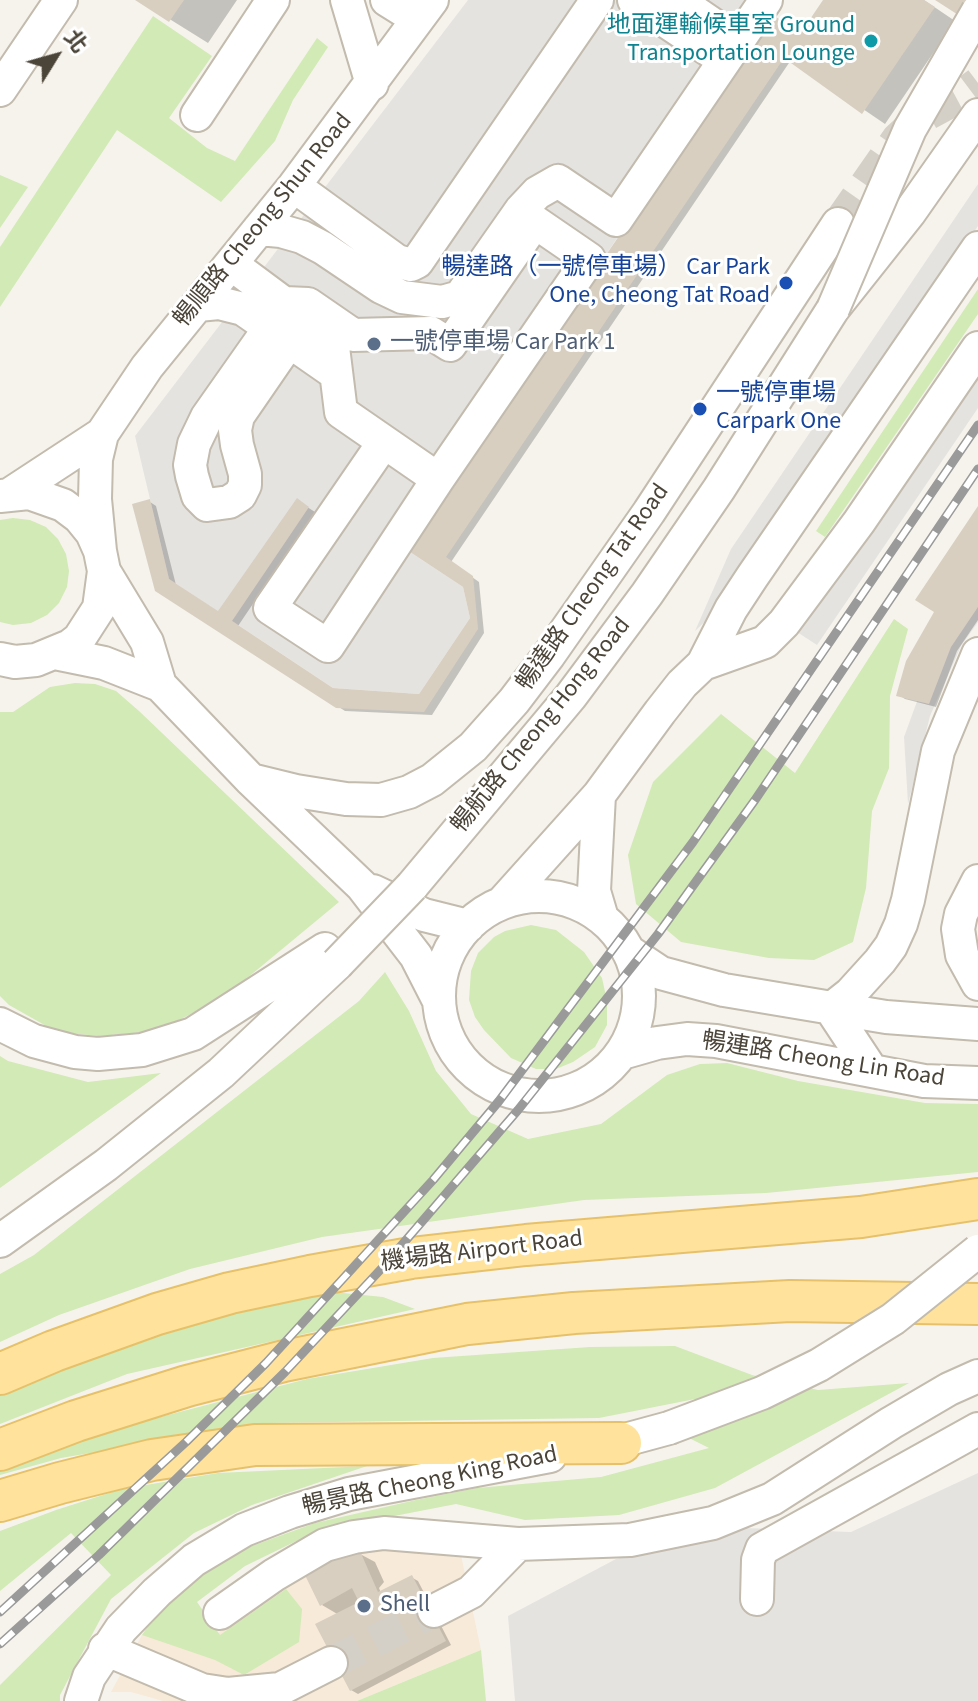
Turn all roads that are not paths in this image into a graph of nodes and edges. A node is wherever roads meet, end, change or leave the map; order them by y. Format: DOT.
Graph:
graph roads {
  1 [pos="61,0"];
  2 [pos="273,0"];
  3 [pos="347,0"];
  4 [pos="387,0"];
  5 [pos="597,0"];
  6 [pos="634,0"];
  7 [pos="677,0"];
  8 [pos="766,0"];
  9 [pos="428,3"];
  10 [pos="978,11"];
  11 [pos="730,50"];
  12 [pos="372,84"];
  13 [pos="0,90"];
  14 [pos="197,115"];
  15 [pos="978,115"];
  16 [pos="294,186"];
  17 [pos="838,224"];
  18 [pos="259,229"];
  19 [pos="978,248"];
  20 [pos="231,264"];
  21 [pos="198,305"];
  22 [pos="833,309"];
  23 [pos="288,323"];
  24 [pos="978,348"];
  25 [pos="102,434"];
  26 [pos="384,442"];
  27 [pos="438,479"];
  28 [pos="6,495"];
  29 [pos="102,561"];
  30 [pos="55,653"];
  31 [pos="703,664"];
  32 [pos="5,667"];
  33 [pos="975,677"];
  34 [pos="160,685"];
  35 [pos="251,780"];
  36 [pos="599,795"];
  37 [pos="978,881"];
  38 [pos="362,886"];
  39 [pos="502,903"];
  40 [pos="602,918"];
  41 [pos="468,926"];
  42 [pos="628,951"];
  43 [pos="331,956"];
  44 [pos="978,984"];
  45 [pos="439,1001"];
  46 [pos="831,1009"];
  47 [pos="0,1024"];
  48 [pos="978,1024"];
  49 [pos="622,1053"];
  50 [pos="872,1071"];
  51 [pos="978,1083"];
  52 [pos="978,1199"];
  53 [pos="861,1217"];
  54 [pos="978,1218"];
  55 [pos="0,1241"];
  56 [pos="978,1251"];
  57 [pos="978,1304"];
  58 [pos="0,1374"];
  59 [pos="978,1376"];
  60 [pos="978,1429"];
  61 [pos="621,1443"];
  62 [pos="0,1450"];
  63 [pos="0,1501"];
  64 [pos="518,1544"];
  65 [pos="757,1599"];
  66 [pos="434,1611"];
  67 [pos="220,1613"];
  68 [pos="105,1649"];
  69 [pos="331,1663"];
  70 [pos="81,1701"];
  1 -- 13 [label="street"];
  2 -- 14 [label="street"];
  3 -- 12 [label="street"];
  4 -- 9 [label="street"];
  5 -- 16 [label="street"];
  6 -- 11 [label="street"];
  7 -- 11 [label="street"];
  8 -- 11 [label="street"];
  9 -- 12 [label="street, 暢順路 Cheong Shun Road"];
  10 -- 22 [label="street, bridge"];
  11 -- 18 [label="street"];
  12 -- 16 [label="street, 暢順路 Cheong Shun Road"];
  15 -- 22 [label="street, 暢航路 Cheong Hong Road, bridge"];
  16 -- 18 [label="street, 暢順路 Cheong Shun Road"];
  17 -- 35 [label="street, 暢達路 Cheong Tat Road"];
  18 -- 20 [label="street, 暢順路 Cheong Shun Road"];
  19 -- 31 [label="street"];
  20 -- 21 [label="street, 暢順路 Cheong Shun Road"];
  20 -- 23 [label="street"];
  21 -- 23 [label="street"];
  21 -- 25 [label="street, 暢順路 Cheong Shun Road"];
  22 -- 43 [label="street, 暢航路 Cheong Hong Road, bridge"];
  23 -- 23 [label="street"];
  23 -- 26 [label="street"];
  23 -- 27 [label="street"];
  24 -- 31 [label="street"];
  25 -- 28 [label="street, 暢順路 Cheong Shun Road"];
  25 -- 29 [label="street, 暢順路 Cheong Shun Road"];
  26 -- 27 [label="street"];
  26 -- 27 [label="street"];
  28 -- 29 [label="street"];
  29 -- 30 [label="street"];
  29 -- 34 [label="street"];
  30 -- 32 [label="street"];
  30 -- 34 [label="street"];
  31 -- 36 [label="street"];
  33 -- 46 [label="street"];
  34 -- 35 [label="street"];
  35 -- 38 [label="street"];
  36 -- 39 [label="street"];
  36 -- 40 [label="street"];
  37 -- 44 [label="street"];
  38 -- 41 [label="street"];
  38 -- 45 [label="street"];
  39 -- 40 [label="street"];
  39 -- 41 [label="street"];
  40 -- 42 [label="street"];
  41 -- 45 [label="street"];
  42 -- 46 [label="street"];
  42 -- 49 [label="street"];
  43 -- 47 [label="street"];
  43 -- 55 [label="street"];
  45 -- 49 [label="street"];
  46 -- 48 [label="street"];
  46 -- 50 [label="street"];
  49 -- 50 [label="street, 暢連路 Cheong Lin Road"];
  50 -- 51 [label="street, 暢連路 Cheong Lin Road"];
  52 -- 53 [label="main road, 機場路 Airport Road"];
  53 -- 54 [label="main road"];
  53 -- 58 [label="main road, 機場路 Airport Road"];
  56 -- 61 [label="street, 暢景路 Cheong King Road, bridge"];
  57 -- 62 [label="main road"];
  59 -- 64 [label="street"];
  60 -- 65 [label="street"];
  61 -- 63 [label="main road"];
  61 -- 68 [label="street, 暢景路 Cheong King Road"];
  64 -- 66 [label="street"];
  64 -- 67 [label="street"];
  68 -- 69 [label="street"];
  68 -- 70 [label="street, 暢景路 Cheong King Road"];
}
